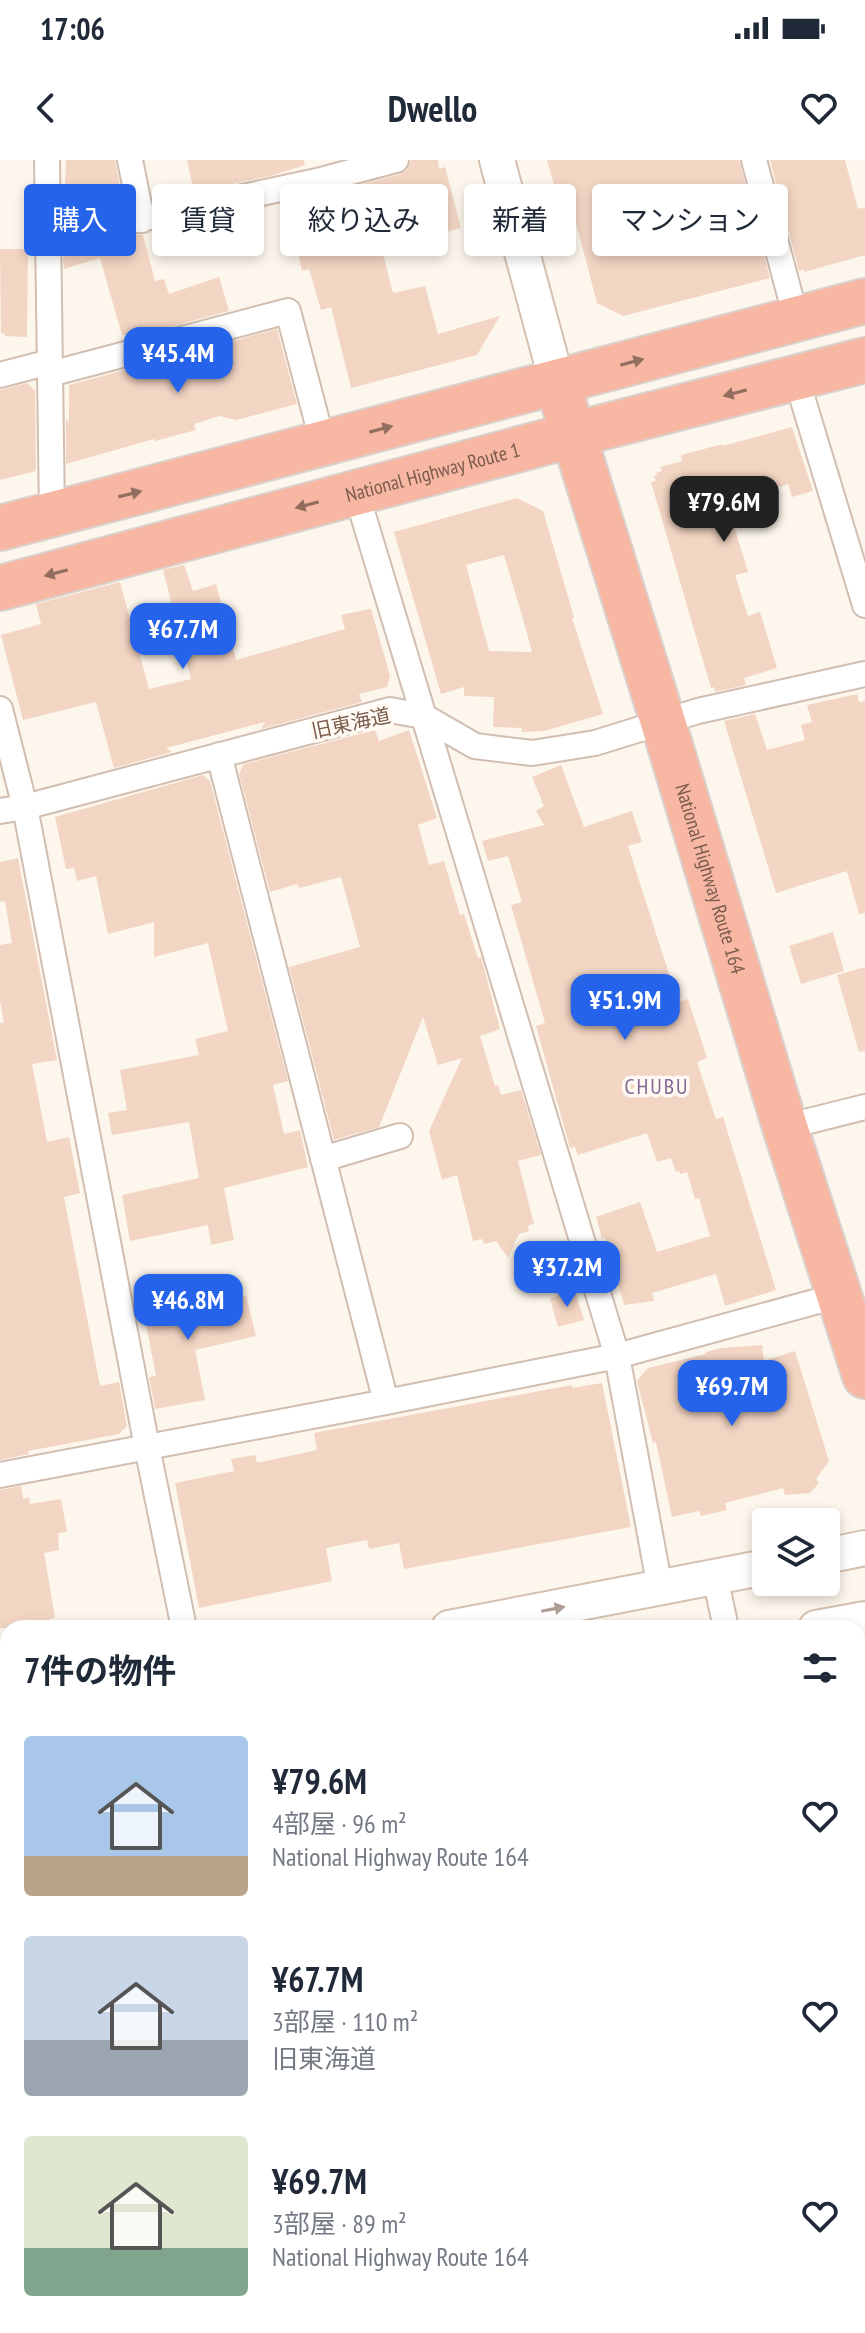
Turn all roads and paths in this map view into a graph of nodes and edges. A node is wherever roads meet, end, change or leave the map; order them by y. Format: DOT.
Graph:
graph roads {
  1 [pos="47,160"];
  2 [pos="130,160"];
  3 [pos="396,160"];
  4 [pos="497,160"];
  5 [pos="754,160"];
  6 [pos="47,184"];
  7 [pos="142,220"];
  8 [pos="136,221"];
  9 [pos="48,256"];
  10 [pos="865,301"];
  11 [pos="796,318"];
  12 [pos="865,360"];
  13 [pos="50,368"];
  14 [pos="0,375"];
  15 [pos="796,377"];
  16 [pos="557,382"];
  17 [pos="572,435"];
  18 [pos="323,444"];
  19 [pos="356,492"];
  20 [pos="52,514"];
  21 [pos="0,528"];
  22 [pos="0,588"];
  23 [pos="865,605"];
  24 [pos="865,674"];
  25 [pos="0,709"];
  26 [pos="423,716"];
  27 [pos="663,722"];
  28 [pos="219,755"];
  29 [pos="25,807"];
  30 [pos="0,811"];
  31 [pos="865,1107"];
  32 [pos="785,1127"];
  33 [pos="400,1136"];
  34 [pos="323,1159"];
  35 [pos="840,1295"];
  36 [pos="617,1356"];
  37 [pos="865,1376"];
  38 [pos="386,1402"];
  39 [pos="147,1447"];
  40 [pos="0,1475"];
  41 [pos="865,1548"];
  42 [pos="840,1553"];
  43 [pos="752,1570"];
  44 [pos="715,1577"];
  45 [pos="660,1588"];
  46 [pos="182,1620"];
  47 [pos="491,1620"];
  48 [pos="724,1620"];
  1 -- 6 [label="street"];
  2 -- 7 [label="street"];
  3 -- 7 [label="street"];
  4 -- 16 [label="street"];
  5 -- 11 [label="street"];
  7 -- 8 [label="street"];
  9 -- 13 [label="street"];
  10 -- 11 [label="highway"];
  16 -- 11 [label="highway, one-way"];
  12 -- 15 [label="highway, National Highway Route 1"];
  13 -- 14 [label="street"];
  13 -- 18 [label="street"];
  13 -- 20 [label="street"];
  15 -- 17 [label="highway, National Highway Route 1, one-way"];
  15 -- 23 [label="street"];
  16 -- 17 [label="highway, National Highway Route 164"];
  18 -- 16 [label="highway, one-way"];
  17 -- 19 [label="highway, National Highway Route 1"];
  17 -- 27 [label="highway, National Highway Route 164"];
  20 -- 18 [label="highway, one-way"];
  19 -- 22 [label="highway, National Highway Route 1, one-way"];
  19 -- 26 [label="street"];
  20 -- 21 [label="highway"];
  24 -- 27 [label="street, 旧東海道"];
  25 -- 29 [label="street"];
  26 -- 27 [label="street, 旧東海道"];
  26 -- 28 [label="street, 旧東海道"];
  26 -- 36 [label="street"];
  27 -- 32 [label="highway, National Highway Route 164"];
  28 -- 29 [label="street, 旧東海道"];
  28 -- 34 [label="street"];
  29 -- 30 [label="street, 旧東海道"];
  29 -- 39 [label="street"];
  31 -- 32 [label="street"];
  32 -- 35 [label="highway, National Highway Route 164"];
  33 -- 34 [label="street"];
  34 -- 38 [label="street"];
  35 -- 36 [label="street"];
  35 -- 37 [label="highway, National Highway Route 164"];
  36 -- 38 [label="street"];
  36 -- 45 [label="street"];
  38 -- 39 [label="street"];
  39 -- 40 [label="street"];
  39 -- 46 [label="street"];
  41 -- 42 [label="street"];
  43 -- 44 [label="street"];
  44 -- 45 [label="street"];
  44 -- 48 [label="street"];
  47 -- 45 [label="street, one-way"];
}
